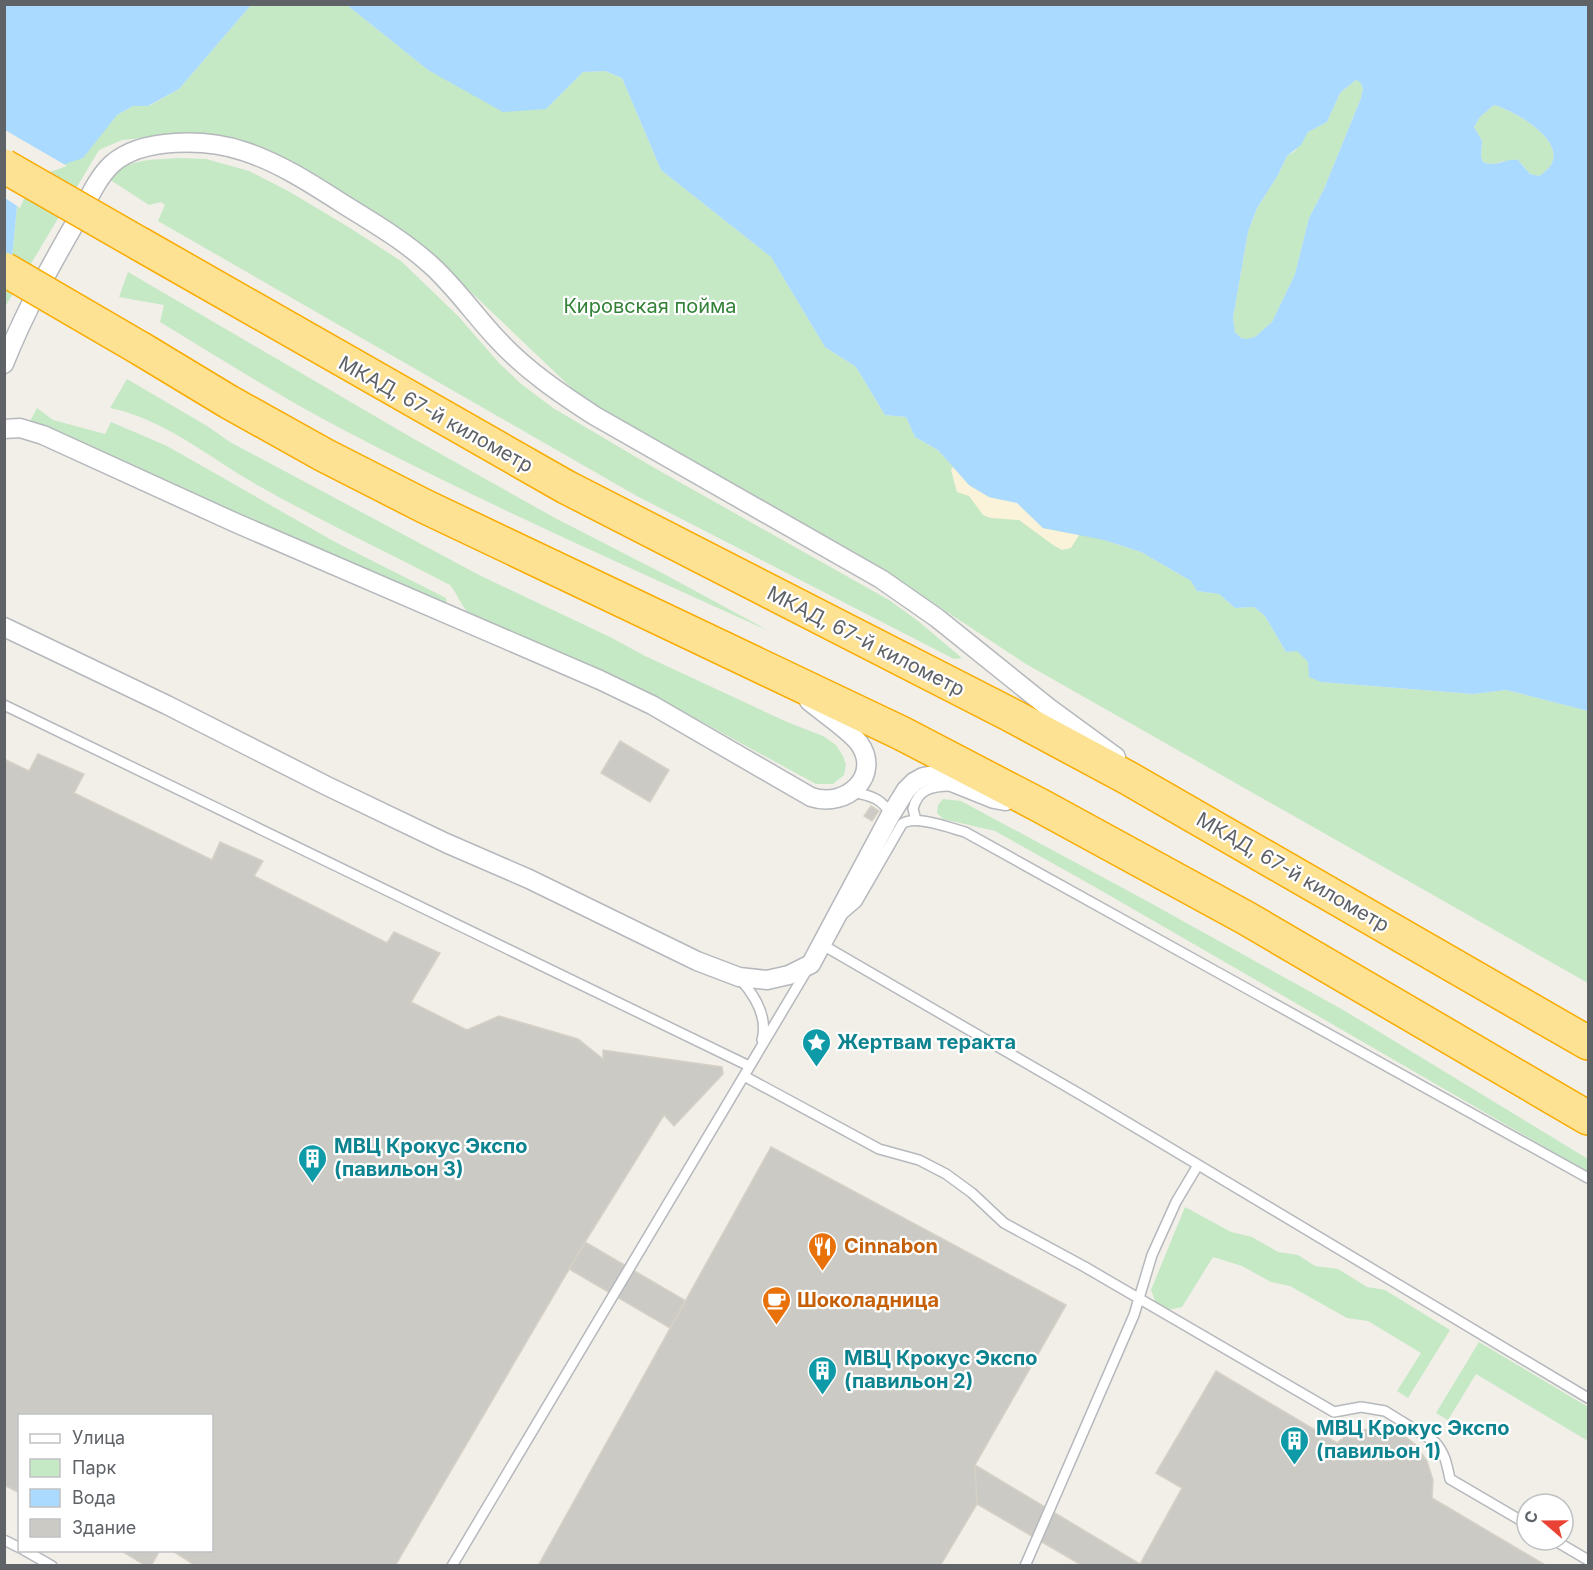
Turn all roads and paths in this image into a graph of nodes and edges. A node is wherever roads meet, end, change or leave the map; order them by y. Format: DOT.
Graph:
graph roads {
  1 [pos="4,166"];
  2 [pos="4,269"];
  3 [pos="4,364"];
  4 [pos="4,429"];
  5 [pos="4,627"];
  6 [pos="772,672"];
  7 [pos="4,705"];
  8 [pos="962,786"];
  9 [pos="852,792"];
  10 [pos="1041,806"];
  11 [pos="890,816"];
  12 [pos="916,820"];
  13 [pos="1254,850"];
  14 [pos="831,923"];
  15 [pos="821,944"];
  16 [pos="811,964"];
  17 [pos="739,977"];
  18 [pos="1588,1043"];
  19 [pos="758,1051"];
  20 [pos="749,1066"];
  21 [pos="744,1076"];
  22 [pos="1588,1118"];
  23 [pos="1198,1165"];
  24 [pos="1588,1178"];
  25 [pos="1139,1299"];
  26 [pos="1588,1398"];
  27 [pos="1515,1517"];
  28 [pos="4,1540"];
  29 [pos="18,1547"];
  30 [pos="26,1552"];
  31 [pos="1574,1552"];
  32 [pos="1588,1560"];
  33 [pos="52,1566"];
  34 [pos="452,1566"];
  35 [pos="1024,1566"];
  1 -- 13 [label="highway, МКАД, 67-й километр, bridge"];
  2 -- 6 [label="highway, bridge"];
  3 -- 13 [label="street"];
  4 -- 9 [label="street"];
  5 -- 17 [label="street"];
  6 -- 9 [label="street"];
  6 -- 10 [label="highway"];
  7 -- 20 [label="lane"];
  8 -- 10 [label="street"];
  8 -- 11 [label="street"];
  8 -- 12 [label="lane"];
  9 -- 11 [label="lane"];
  10 -- 22 [label="highway"];
  11 -- 14 [label="street"];
  12 -- 14 [label="lane"];
  12 -- 24 [label="lane"];
  13 -- 18 [label="highway, МКАД, 67-й километр"];
  14 -- 15 [label="street"];
  15 -- 16 [label="street"];
  15 -- 23 [label="lane"];
  16 -- 17 [label="street"];
  16 -- 19 [label="lane"];
  17 -- 19 [label="lane"];
  19 -- 20 [label="lane"];
  20 -- 21 [label="lane"];
  21 -- 25 [label="lane"];
  21 -- 34 [label="lane"];
  23 -- 25 [label="lane"];
  23 -- 26 [label="lane"];
  25 -- 27 [label="lane"];
  25 -- 35 [label="lane"];
  28 -- 29 [label="lane"];
  30 -- 33 [label="lane"];
  31 -- 32 [label="lane"];
}
